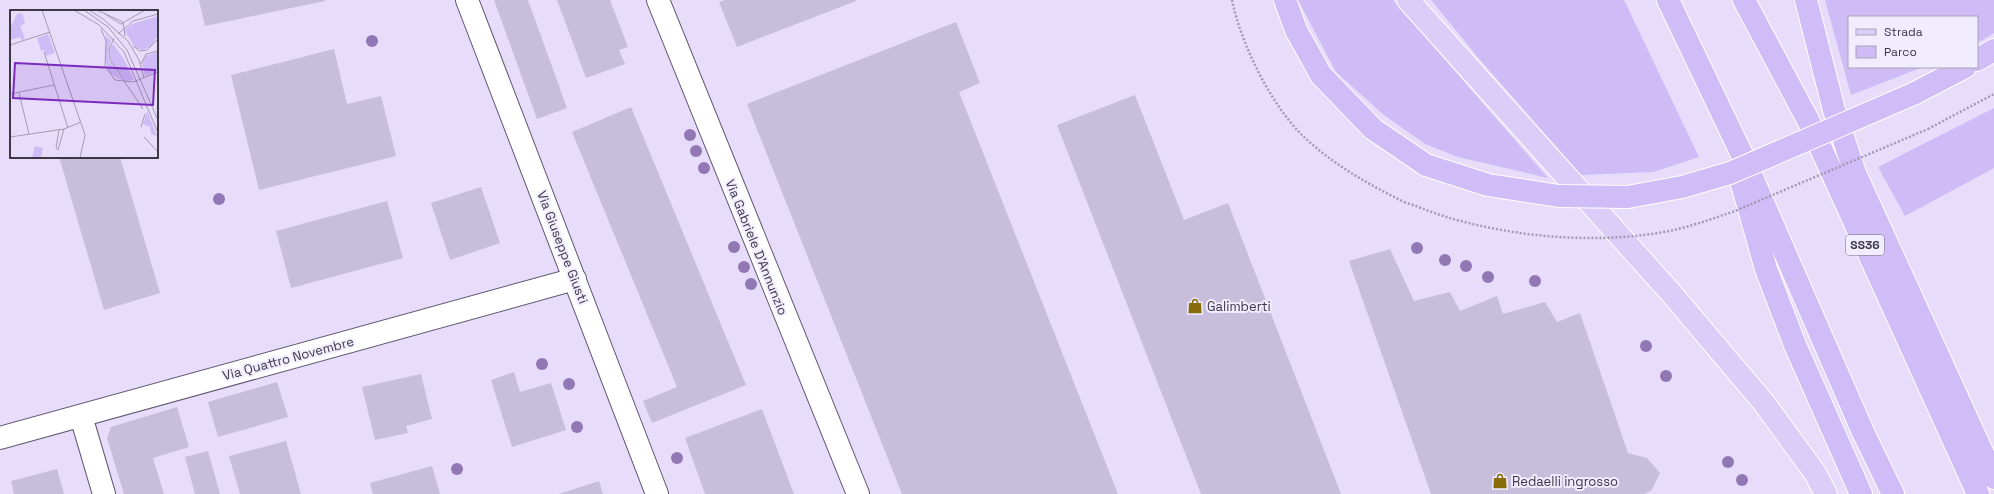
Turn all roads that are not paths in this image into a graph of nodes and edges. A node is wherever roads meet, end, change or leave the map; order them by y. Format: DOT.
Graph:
graph roads {
  1 [pos="467,0"];
  2 [pos="658,0"];
  3 [pos="1285,0"];
  4 [pos="1408,0"];
  5 [pos="1668,0"];
  6 [pos="1744,0"];
  7 [pos="1806,0"];
  8 [pos="1994,50"];
  9 [pos="1978,59"];
  10 [pos="1963,68"];
  11 [pos="1722,113"];
  12 [pos="575,279"];
  13 [pos="81,416"];
  14 [pos="0,438"];
  15 [pos="1994,478"];
  16 [pos="104,494"];
  17 [pos="657,494"];
  18 [pos="858,494"];
  19 [pos="1826,494"];
  20 [pos="1861,494"];
  21 [pos="1893,494"];
  22 [pos="1978,494"];
  1 -- 12 [label="street, Via Giuseppe Giusti"];
  2 -- 18 [label="street, Via Gabriele D'Annunzio"];
  3 -- 10 [label="highway, bridge"];
  4 -- 19 [label="main road"];
  5 -- 11 [label="highway"];
  6 -- 22 [label="highway, SS36"];
  7 -- 15 [label="highway"];
  8 -- 9 [label="highway"];
  11 -- 20 [label="highway"];
  11 -- 21 [label="highway"];
  12 -- 13 [label="street, Via Quattro Novembre"];
  12 -- 17 [label="street, Via Giuseppe Giusti"];
  13 -- 14 [label="street, Via Quattro Novembre"];
  13 -- 16 [label="street"];
}
